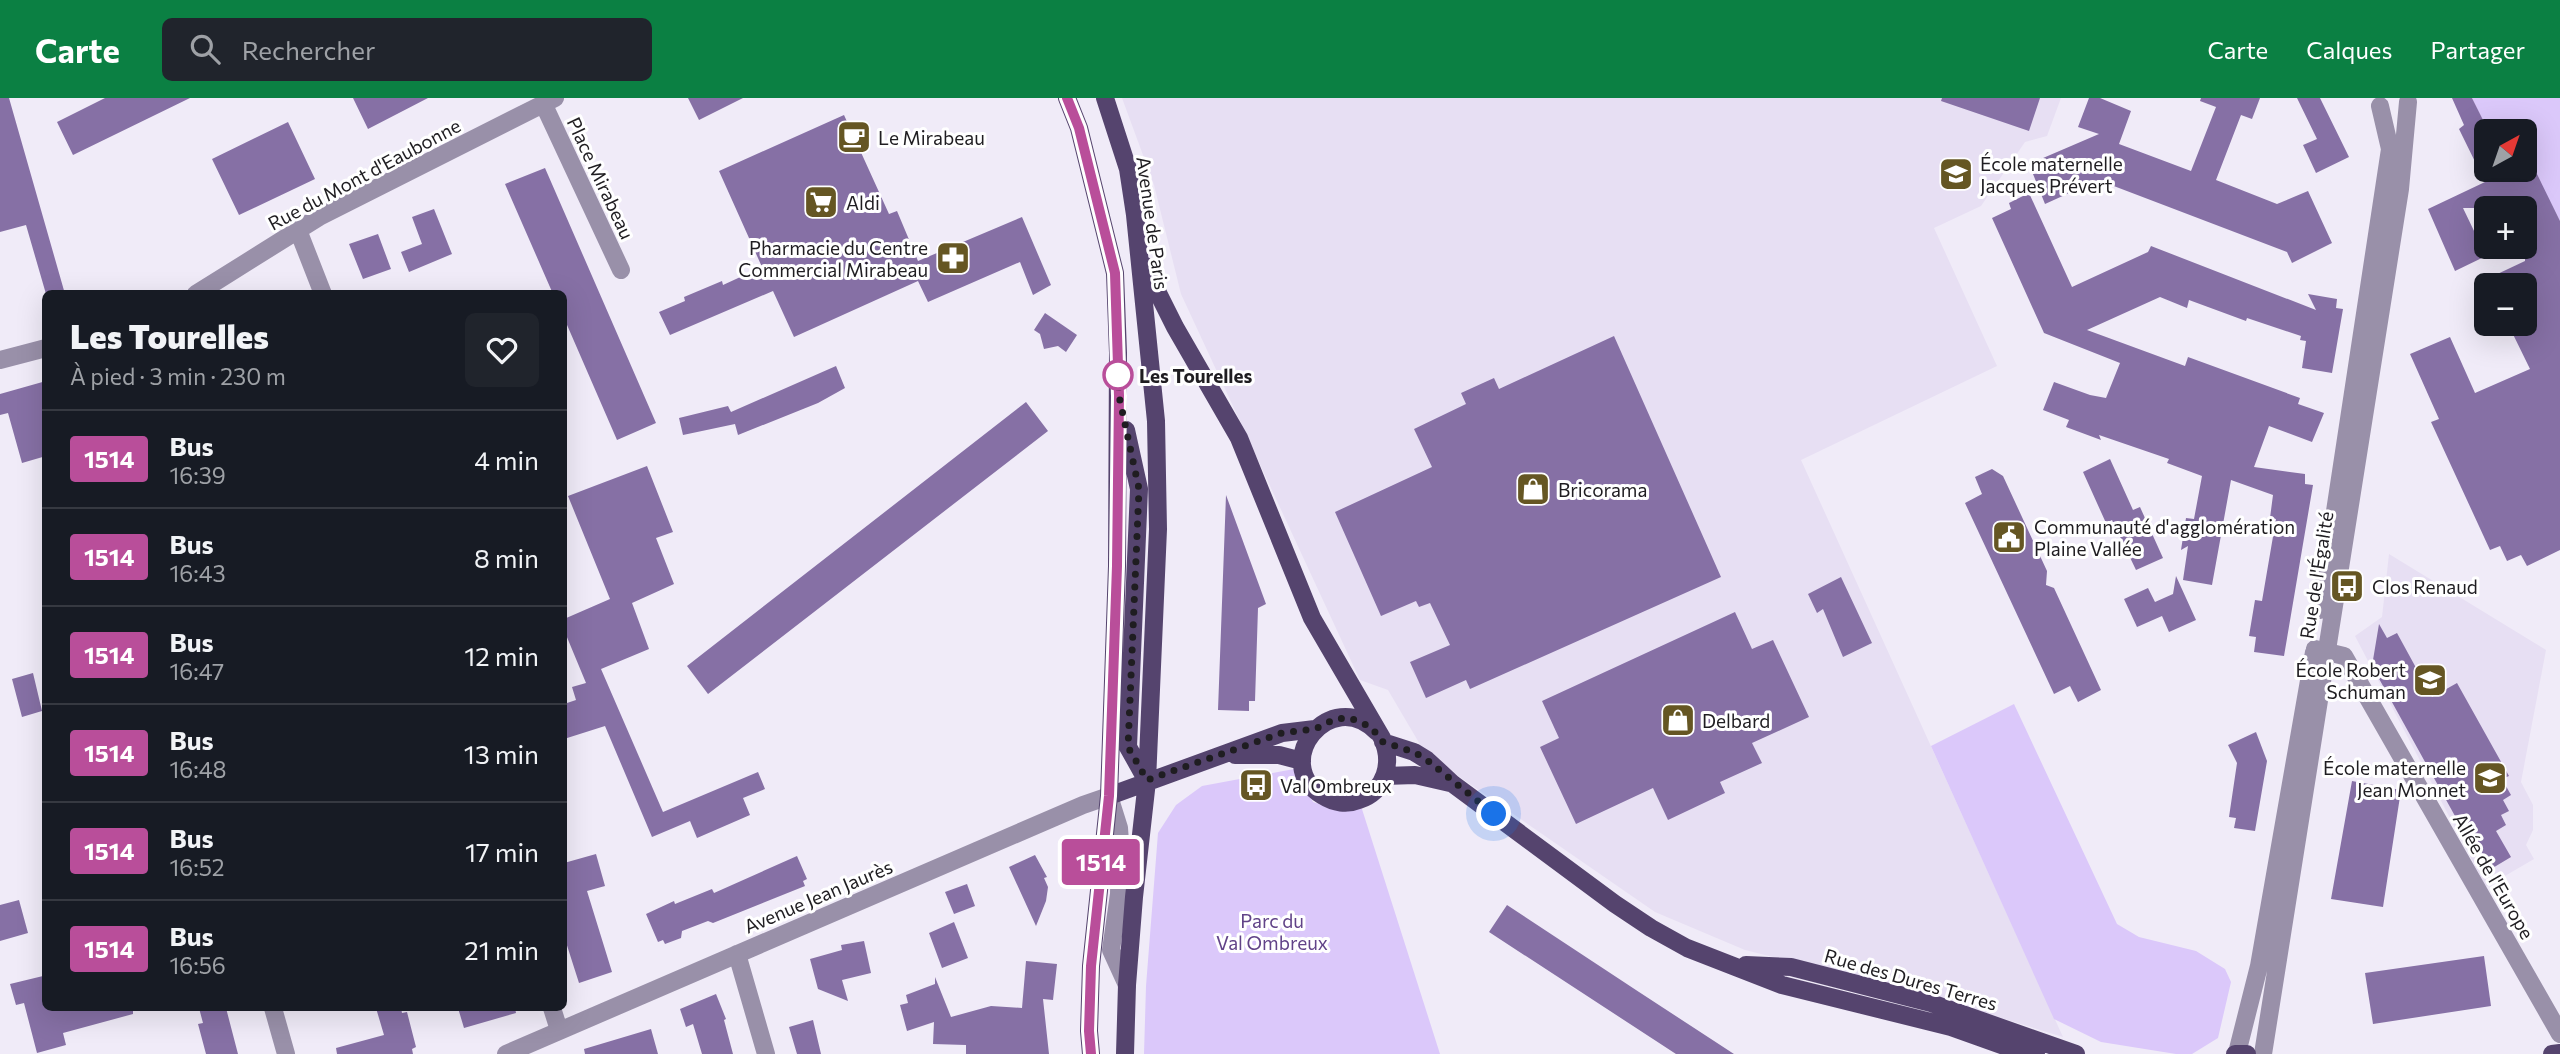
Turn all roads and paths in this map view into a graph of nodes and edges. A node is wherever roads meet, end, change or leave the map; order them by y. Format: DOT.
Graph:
graph roads {
  1 [pos="1068,98"];
  2 [pos="1105,98"];
  3 [pos="2410,100"];
  4 [pos="549,101"];
  5 [pos="2375,102"];
  6 [pos="298,230"];
  7 [pos="1139,255"];
  8 [pos="621,270"];
  9 [pos="203,290"];
  10 [pos="321,290"];
  11 [pos="42,349"];
  12 [pos="0,360"];
  13 [pos="1119,396"];
  14 [pos="2320,651"];
  15 [pos="1315,729"];
  16 [pos="1380,737"];
  17 [pos="1225,755"];
  18 [pos="1302,761"];
  19 [pos="1385,776"];
  20 [pos="1147,780"];
  21 [pos="1454,784"];
  22 [pos="1109,796"];
  23 [pos="737,954"];
  24 [pos="1731,964"];
  25 [pos="1127,985"];
  26 [pos="274,1011"];
  27 [pos="553,1011"];
  28 [pos="559,1030"];
  29 [pos="2560,1034"];
  30 [pos="2560,1053"];
  31 [pos="285,1054"];
  32 [pos="506,1054"];
  33 [pos="766,1054"];
  34 [pos="1091,1054"];
  35 [pos="1125,1054"];
  36 [pos="2036,1054"];
  37 [pos="2076,1054"];
  38 [pos="2236,1054"];
  39 [pos="2247,1054"];
  40 [pos="2263,1054"];
  41 [pos="2552,1054"];
  1 -- 13 [label="main road, Avenue de Paris"];
  2 -- 7 [label="main road, Avenue de Paris"];
  3 -- 5 [label="street"];
  3 -- 14 [label="street, Rue de l'Égalité"];
  4 -- 6 [label="street, Rue du Mont d'Eaubonne"];
  4 -- 8 [label="street, Place Mirabeau"];
  5 -- 14 [label="street, Rue de l'Égalité"];
  6 -- 9 [label="street, Rue du Mont d'Eaubonne"];
  6 -- 10 [label="street"];
  7 -- 16 [label="main road"];
  7 -- 20 [label="main road, Avenue de Paris"];
  11 -- 12 [label="street"];
  13 -- 20 [label="main road"];
  13 -- 22 [label="main road, Avenue de Paris"];
  14 -- 29 [label="street, Allée de l'Europe"];
  14 -- 38 [label="street, Rue de l'Égalité"];
  14 -- 40 [label="street, Rue de l'Égalité"];
  15 -- 16 [label="main road"];
  15 -- 17 [label="main road"];
  15 -- 18 [label="main road"];
  16 -- 19 [label="main road"];
  16 -- 21 [label="main road, Rue des Dures Terres"];
  17 -- 18 [label="main road"];
  17 -- 20 [label="main road, Avenue Jean Jaurès"];
  18 -- 19 [label="main road"];
  19 -- 21 [label="main road, Rue des Dures Terres"];
  20 -- 22 [label="main road, Avenue Jean Jaurès"];
  20 -- 25 [label="main road, Avenue de Paris"];
  21 -- 24 [label="main road, Rue des Dures Terres"];
  22 -- 23 [label="street, Avenue Jean Jaurès"];
  22 -- 25 [label="street, Avenue de Paris"];
  22 -- 34 [label="main road, Avenue de Paris"];
  23 -- 28 [label="street, Avenue Jean Jaurès"];
  23 -- 33 [label="street"];
  24 -- 36 [label="main road, Rue des Dures Terres"];
  24 -- 37 [label="main road, Rue des Dures Terres"];
  25 -- 35 [label="main road, Avenue de Paris"];
  26 -- 31 [label="street"];
  27 -- 28 [label="street"];
  28 -- 32 [label="street, Avenue Jean Jaurès"];
  30 -- 41 [label="main road"];
  38 -- 39 [label="main road"];
}
